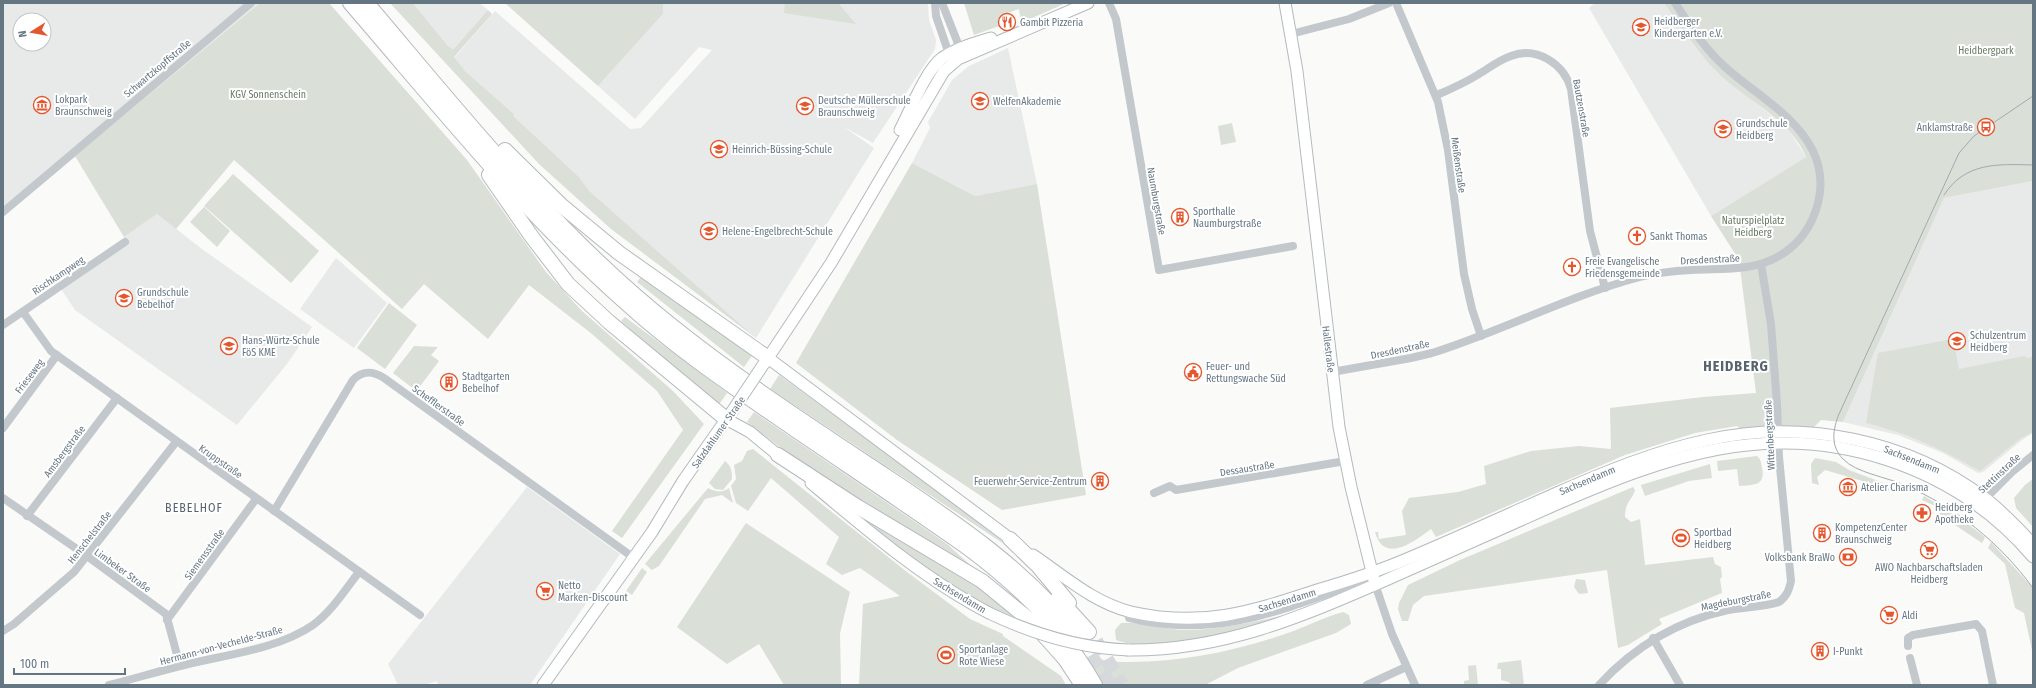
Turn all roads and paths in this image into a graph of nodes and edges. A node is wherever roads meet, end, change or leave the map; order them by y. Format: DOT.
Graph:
graph roads {
  1 [pos="251,3"];
  2 [pos="350,3"];
  3 [pos="367,3"];
  4 [pos="935,3"];
  5 [pos="942,3"];
  6 [pos="1088,3"];
  7 [pos="1109,3"];
  8 [pos="1285,3"];
  9 [pos="1389,3"];
  10 [pos="1396,3"];
  11 [pos="1675,3"];
  12 [pos="1291,34"];
  13 [pos="955,54"];
  14 [pos="1437,95"];
  15 [pos="456,108"];
  16 [pos="463,134"];
  17 [pos="3,212"];
  18 [pos="125,242"];
  19 [pos="1293,246"];
  20 [pos="1761,264"];
  21 [pos="1605,288"];
  22 [pos="23,312"];
  23 [pos="3,325"];
  24 [pos="1481,336"];
  25 [pos="57,355"];
  26 [pos="766,361"];
  27 [pos="1332,372"];
  28 [pos="117,398"];
  29 [pos="728,416"];
  30 [pos="3,428"];
  31 [pos="1778,437"];
  32 [pos="176,442"];
  33 [pos="778,455"];
  34 [pos="2033,455"];
  35 [pos="1345,461"];
  36 [pos="1154,493"];
  37 [pos="3,498"];
  38 [pos="256,499"];
  39 [pos="1982,502"];
  40 [pos="274,511"];
  41 [pos="27,516"];
  42 [pos="940,528"];
  43 [pos="1010,539"];
  44 [pos="2033,544"];
  45 [pos="87,556"];
  46 [pos="2033,557"];
  47 [pos="634,558"];
  48 [pos="359,572"];
  49 [pos="1372,572"];
  50 [pos="1375,584"];
  51 [pos="1779,602"];
  52 [pos="1128,611"];
  53 [pos="420,615"];
  54 [pos="167,620"];
  55 [pos="3,631"];
  56 [pos="1653,638"];
  57 [pos="1908,646"];
  58 [pos="1064,658"];
  59 [pos="1910,658"];
  60 [pos="180,666"];
  61 [pos="1406,667"];
  62 [pos="111,685"];
  63 [pos="543,685"];
  64 [pos="1082,685"];
  65 [pos="1095,685"];
  66 [pos="1367,685"];
  67 [pos="1415,685"];
  68 [pos="1598,685"];
  69 [pos="1680,685"];
  70 [pos="1917,685"];
  71 [pos="1993,685"];
  1 -- 17 [label="street, Schwartzkopffstraße"];
  2 -- 16 [label="highway"];
  3 -- 15 [label="highway"];
  4 -- 13 [label="street"];
  5 -- 13 [label="street"];
  6 -- 13 [label="street, Salzdahlumer Straße"];
  7 -- 19 [label="street, Naumburgstraße"];
  8 -- 12 [label="street, Hallestraße"];
  9 -- 12 [label="street"];
  10 -- 14 [label="street, Meißenstraße"];
  11 -- 20 [label="street, Dresdenstraße"];
  12 -- 27 [label="street, Hallestraße"];
  13 -- 26 [label="street, Salzdahlumer Straße"];
  14 -- 21 [label="street, Bautzenstraße"];
  14 -- 24 [label="street, Meißenstraße"];
  15 -- 26 [label="highway"];
  15 -- 43 [label="highway"];
  16 -- 29 [label="highway"];
  16 -- 42 [label="highway"];
  18 -- 22 [label="street, Rischkampweg"];
  20 -- 21 [label="street, Dresdenstraße"];
  20 -- 31 [label="street, Wittenbergstraße"];
  21 -- 24 [label="street, Dresdenstraße"];
  22 -- 23 [label="street, Rischkampweg"];
  22 -- 25 [label="street, Kruppstraße"];
  24 -- 27 [label="street, Dresdenstraße"];
  25 -- 28 [label="street, Kruppstraße"];
  25 -- 30 [label="street, Frieseweg"];
  26 -- 29 [label="street, Salzdahlumer Straße, bridge"];
  26 -- 43 [label="street, Sachsendamm"];
  27 -- 35 [label="street, Hallestraße"];
  28 -- 32 [label="street, Kruppstraße"];
  28 -- 41 [label="street, Amsbergstraße"];
  29 -- 33 [label="street, Sachsendamm"];
  29 -- 47 [label="street, Salzdahlumer Straße"];
  31 -- 39 [label="street, Sachsendamm"];
  31 -- 49 [label="street, Sachsendamm"];
  31 -- 50 [label="street, Sachsendamm"];
  31 -- 51 [label="street, Wittenbergstraße"];
  32 -- 38 [label="street, Kruppstraße"];
  32 -- 45 [label="street, Henschelstraße"];
  33 -- 50 [label="street, Sachsendamm, bridge"];
  33 -- 58 [label="highway"];
  34 -- 39 [label="street, Stettinstraße"];
  35 -- 36 [label="street, Dessaustraße"];
  35 -- 49 [label="street, Hallestraße"];
  37 -- 41 [label="street, Limbeker Straße"];
  38 -- 40 [label="street, Kruppstraße"];
  38 -- 54 [label="street, Siemensstraße"];
  39 -- 44 [label="street, Sachsendamm"];
  39 -- 46 [label="street, Sachsendamm"];
  40 -- 47 [label="street, Schefflerstraße"];
  40 -- 48 [label="street, Kruppstraße"];
  41 -- 45 [label="street, Limbeker Straße"];
  42 -- 58 [label="highway"];
  42 -- 65 [label="highway"];
  43 -- 52 [label="street, Sachsendamm"];
  45 -- 54 [label="street, Limbeker Straße"];
  45 -- 55 [label="street, Henschelstraße"];
  47 -- 63 [label="street, Salzdahlumer Straße"];
  48 -- 53 [label="street, Kruppstraße"];
  48 -- 60 [label="street, Hermann-von-Vechelde-Straße"];
  49 -- 50 [label="street, Hallestraße"];
  49 -- 52 [label="street, Sachsendamm"];
  50 -- 52 [label="street, Sachsendamm"];
  50 -- 61 [label="street, Hallestraße"];
  51 -- 56 [label="street, Magdeburgstraße"];
  54 -- 60 [label="street, Limbeker Straße"];
  56 -- 68 [label="street, Magdeburgstraße"];
  56 -- 69 [label="street"];
  57 -- 71 [label="street"];
  58 -- 64 [label="highway"];
  59 -- 70 [label="street"];
  60 -- 62 [label="street, Hermann-von-Vechelde-Straße"];
  61 -- 66 [label="street"];
  61 -- 67 [label="street, Hallestraße"];
}
